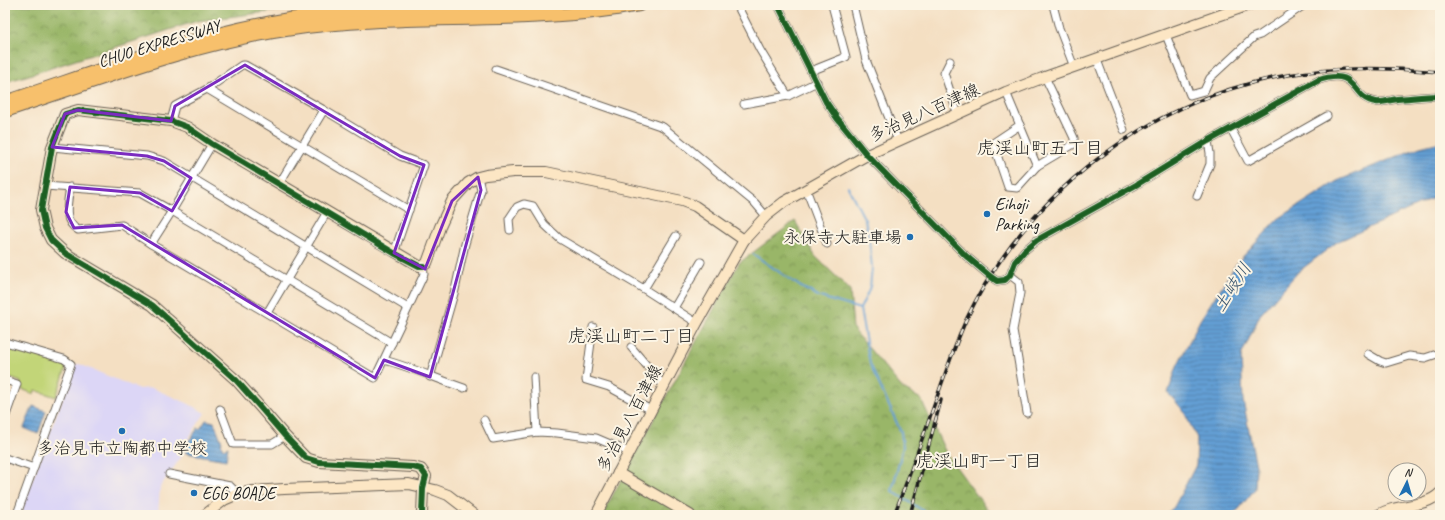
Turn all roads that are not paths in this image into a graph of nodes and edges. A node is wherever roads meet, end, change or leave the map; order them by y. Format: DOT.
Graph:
graph roads {
  1 [pos="526,5"];
  2 [pos="558,5"];
  3 [pos="638,5"];
  4 [pos="738,5"];
  5 [pos="778,5"];
  6 [pos="832,5"];
  7 [pos="853,5"];
  8 [pos="1053,5"];
  9 [pos="1249,5"];
  10 [pos="1304,5"];
  11 [pos="495,8"];
  12 [pos="1166,35"];
  13 [pos="1097,60"];
  14 [pos="950,61"];
  15 [pos="1074,67"];
  16 [pos="496,68"];
  17 [pos="811,71"];
  18 [pos="1045,77"];
  19 [pos="816,82"];
  20 [pos="207,89"];
  21 [pos="1006,92"];
  22 [pos="788,96"];
  23 [pos="1440,96"];
  24 [pos="5,102"];
  25 [pos="744,104"];
  26 [pos="324,110"];
  27 [pos="5,111"];
  28 [pos="958,115"];
  29 [pos="1327,116"];
  30 [pos="171,121"];
  31 [pos="1020,125"];
  32 [pos="1231,129"];
  33 [pos="1124,130"];
  34 [pos="898,141"];
  35 [pos="1208,141"];
  36 [pos="212,144"];
  37 [pos="302,146"];
  38 [pos="52,147"];
  39 [pos="867,155"];
  40 [pos="1037,166"];
  41 [pos="478,177"];
  42 [pos="191,178"];
  43 [pos="280,184"];
  44 [pos="45,186"];
  45 [pos="70,187"];
  46 [pos="806,190"];
  47 [pos="1197,196"];
  48 [pos="409,210"];
  49 [pos="172,211"];
  50 [pos="327,212"];
  51 [pos="766,216"];
  52 [pos="510,230"];
  53 [pos="676,236"];
  54 [pos="744,240"];
  55 [pos="151,244"];
  56 [pos="828,244"];
  57 [pos="306,247"];
  58 [pos="394,253"];
  59 [pos="702,262"];
  60 [pos="423,266"];
  61 [pos="1010,275"];
  62 [pos="287,281"];
  63 [pos="644,289"];
  64 [pos="408,308"];
  65 [pos="674,308"];
  66 [pos="267,313"];
  67 [pos="697,323"];
  68 [pos="593,327"];
  69 [pos="5,342"];
  70 [pos="392,343"];
  71 [pos="631,347"];
  72 [pos="1440,353"];
  73 [pos="1368,354"];
  74 [pos="384,360"];
  75 [pos="430,377"];
  76 [pos="534,377"];
  77 [pos="5,380"];
  78 [pos="664,386"];
  79 [pos="464,388"];
  80 [pos="220,409"];
  81 [pos="651,410"];
  82 [pos="1027,413"];
  83 [pos="5,418"];
  84 [pos="484,420"];
  85 [pos="537,432"];
  86 [pos="285,436"];
  87 [pos="629,452"];
  88 [pos="5,458"];
  89 [pos="34,468"];
  90 [pos="618,473"];
  91 [pos="169,474"];
  92 [pos="423,488"];
  93 [pos="1440,493"];
  94 [pos="238,494"];
  95 [pos="17,514"];
  96 [pos="205,515"];
  97 [pos="422,515"];
  98 [pos="474,515"];
  99 [pos="596,515"];
  100 [pos="690,515"];
  101 [pos="1378,515"];
  1 -- 11 [label="highway"];
  2 -- 11 [label="highway, CHUO EXPRESSWAY"];
  3 -- 27 [label="highway, CHUO EXPRESSWAY"];
  4 -- 22 [label="street"];
  5 -- 17 [label="street"];
  6 -- 17 [label="street"];
  7 -- 34 [label="street"];
  8 -- 15 [label="street"];
  9 -- 12 [label="street, 多治見八百津線"];
  10 -- 12 [label="street"];
  11 -- 24 [label="highway, CHUO EXPRESSWAY"];
  12 -- 13 [label="street, 多治見八百津線"];
  13 -- 15 [label="street, 多治見八百津線"];
  13 -- 33 [label="street"];
  14 -- 28 [label="street"];
  15 -- 18 [label="street, 多治見八百津線"];
  16 -- 51 [label="street"];
  17 -- 19 [label="street"];
  18 -- 21 [label="street, 多治見八百津線"];
  18 -- 40 [label="street"];
  19 -- 22 [label="street"];
  19 -- 39 [label="street"];
  20 -- 26 [label="street"];
  20 -- 30 [label="street"];
  20 -- 37 [label="street"];
  21 -- 28 [label="street, 多治見八百津線"];
  21 -- 31 [label="street"];
  22 -- 25 [label="street"];
  23 -- 32 [label="street"];
  26 -- 37 [label="street"];
  26 -- 48 [label="street"];
  28 -- 34 [label="street, 多治見八百津線"];
  29 -- 32 [label="street"];
  30 -- 36 [label="street"];
  30 -- 38 [label="street"];
  31 -- 40 [label="street"];
  31 -- 40 [label="street"];
  32 -- 35 [label="street"];
  34 -- 39 [label="street, 多治見八百津線"];
  35 -- 47 [label="street"];
  35 -- 61 [label="street"];
  36 -- 42 [label="street"];
  36 -- 43 [label="street"];
  37 -- 43 [label="street"];
  37 -- 48 [label="street"];
  38 -- 42 [label="street"];
  38 -- 44 [label="street"];
  39 -- 46 [label="street, 多治見八百津線"];
  39 -- 61 [label="street"];
  41 -- 54 [label="street"];
  41 -- 60 [label="street"];
  41 -- 75 [label="street"];
  42 -- 49 [label="street"];
  42 -- 57 [label="street"];
  43 -- 50 [label="street"];
  44 -- 45 [label="street"];
  44 -- 86 [label="street"];
  45 -- 49 [label="street"];
  45 -- 55 [label="street"];
  46 -- 51 [label="street, 多治見八百津線"];
  46 -- 56 [label="street"];
  48 -- 58 [label="street"];
  49 -- 55 [label="street"];
  49 -- 62 [label="street"];
  50 -- 57 [label="street"];
  50 -- 58 [label="street"];
  51 -- 54 [label="street, 多治見八百津線"];
  52 -- 63 [label="street"];
  53 -- 63 [label="street"];
  54 -- 67 [label="street, 多治見八百津線"];
  55 -- 66 [label="street"];
  57 -- 62 [label="street"];
  57 -- 64 [label="street"];
  58 -- 60 [label="street"];
  59 -- 65 [label="street"];
  60 -- 64 [label="street"];
  61 -- 82 [label="street"];
  62 -- 66 [label="street"];
  62 -- 70 [label="street"];
  63 -- 65 [label="street"];
  64 -- 70 [label="street"];
  65 -- 67 [label="street"];
  66 -- 74 [label="street"];
  67 -- 78 [label="street, 多治見八百津線"];
  68 -- 81 [label="street"];
  69 -- 89 [label="street"];
  70 -- 74 [label="street"];
  71 -- 78 [label="street"];
  72 -- 73 [label="street"];
  74 -- 75 [label="street"];
  75 -- 79 [label="street"];
  76 -- 85 [label="street"];
  77 -- 83 [label="street"];
  78 -- 81 [label="street, 多治見八百津線"];
  80 -- 86 [label="street"];
  81 -- 87 [label="street, 多治見八百津線"];
  84 -- 85 [label="street"];
  85 -- 87 [label="street"];
  86 -- 92 [label="street"];
  87 -- 90 [label="street, 多治見八百津線"];
  88 -- 89 [label="street"];
  89 -- 95 [label="street"];
  90 -- 99 [label="street, 多治見八百津線"];
  90 -- 100 [label="street"];
  91 -- 94 [label="street"];
  92 -- 94 [label="street"];
  92 -- 97 [label="street"];
  92 -- 98 [label="street"];
  93 -- 101 [label="street"];
  94 -- 96 [label="street"];
}
